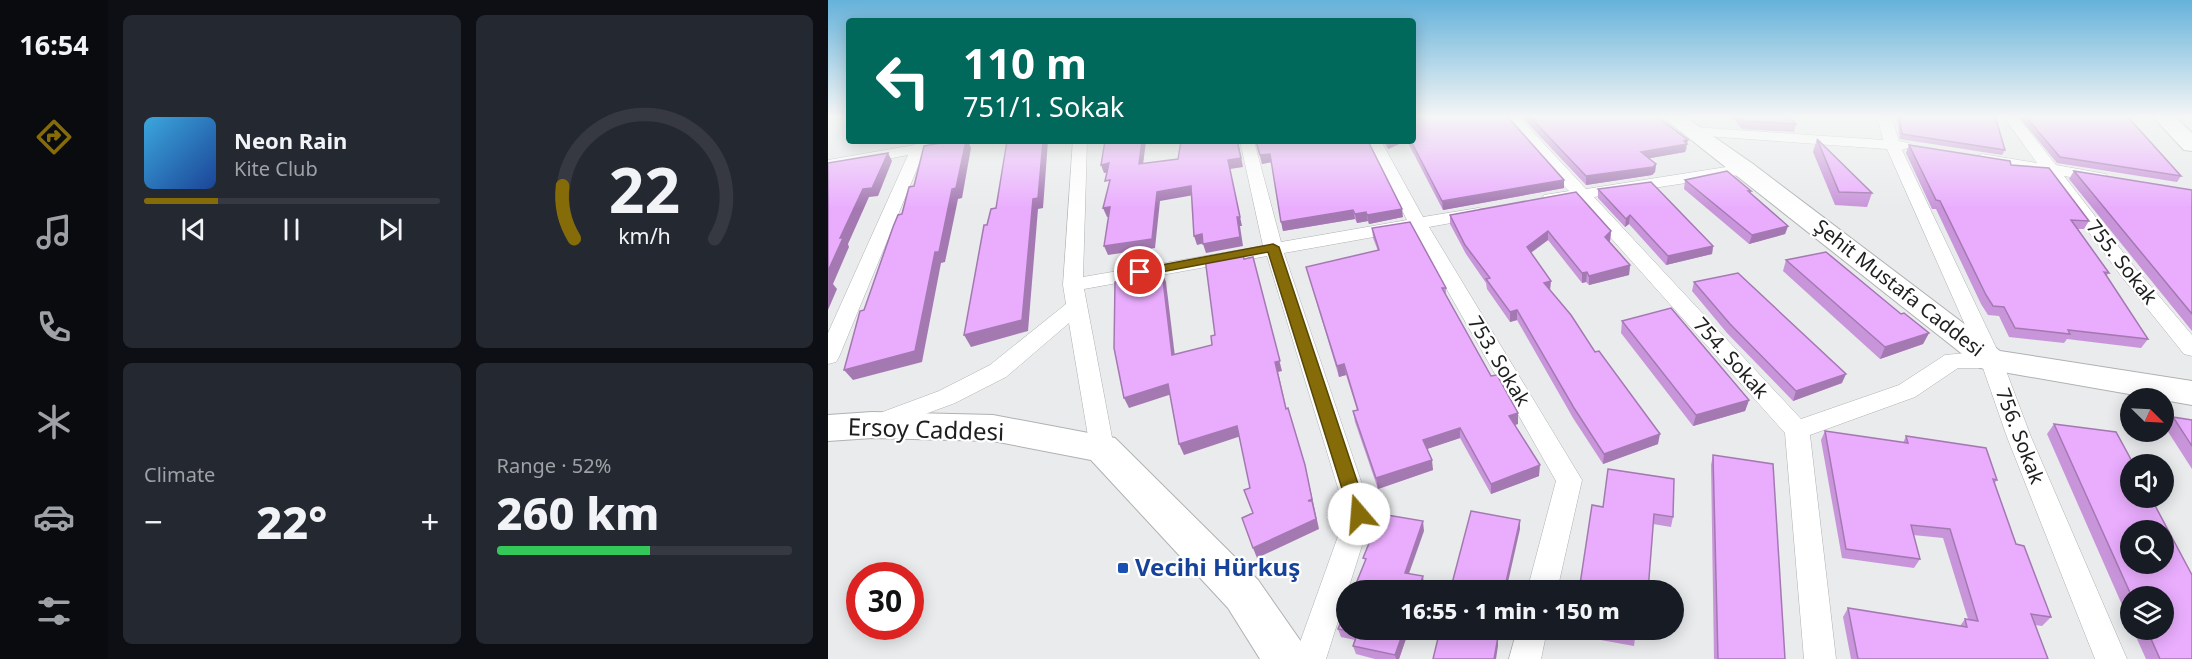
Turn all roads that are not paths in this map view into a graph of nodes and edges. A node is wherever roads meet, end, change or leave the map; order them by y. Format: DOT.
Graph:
graph roads {
  1 [pos="917,147"];
  2 [pos="925,147"];
  3 [pos="1080,147"];
  4 [pos="1248,147"];
  5 [pos="1377,147"];
  6 [pos="1538,147"];
  7 [pos="1714,147"];
  8 [pos="1893,147"];
  9 [pos="1907,147"];
  10 [pos="2033,147"];
  11 [pos="1914,148"];
  12 [pos="1971,157"];
  13 [pos="828,165"];
  14 [pos="1745,169"];
  15 [pos="2050,169"];
  16 [pos="2121,181"];
  17 [pos="1580,193"];
  18 [pos="1534,202"];
  19 [pos="1499,209"];
  20 [pos="1418,224"];
  21 [pos="1273,247"];
  22 [pos="1073,285"];
  23 [pos="1076,307"];
  24 [pos="2192,349"];
  25 [pos="828,357"];
  26 [pos="1991,360"];
  27 [pos="2192,393"];
  28 [pos="872,425"];
  29 [pos="828,428"];
  30 [pos="1797,430"];
  31 [pos="1102,448"];
  32 [pos="1545,580"];
  33 [pos="1530,640"];
  34 [pos="1286,659"];
  35 [pos="1310,659"];
  36 [pos="1525,659"];
  37 [pos="1820,659"];
  38 [pos="2111,659"];
  1 -- 13 [label="street"];
  2 -- 25 [label="street"];
  3 -- 22 [label="street"];
  4 -- 21 [label="street"];
  5 -- 20 [label="street, 753. Sokak"];
  6 -- 17 [label="street, 754. Sokak"];
  7 -- 14 [label="street, Şehit Mustafa Caddesi"];
  8 -- 26 [label="street, 756. Sokak"];
  9 -- 11 [label="street"];
  10 -- 15 [label="street, 755. Sokak"];
  12 -- 15 [label="street"];
  14 -- 17 [label="street"];
  14 -- 26 [label="street, Şehit Mustafa Caddesi"];
  15 -- 16 [label="street"];
  15 -- 24 [label="street, 755. Sokak"];
  17 -- 18 [label="street"];
  17 -- 30 [label="street, 754. Sokak"];
  19 -- 20 [label="street"];
  20 -- 21 [label="street"];
  20 -- 32 [label="street, 753. Sokak"];
  21 -- 22 [label="street"];
  21 -- 35 [label="street"];
  22 -- 23 [label="street"];
  23 -- 28 [label="street"];
  23 -- 31 [label="street"];
  26 -- 27 [label="street, Şehit Mustafa Caddesi"];
  26 -- 30 [label="street"];
  26 -- 38 [label="street, 756. Sokak"];
  28 -- 29 [label="street, Ersoy Caddesi"];
  28 -- 31 [label="street, Ersoy Caddesi"];
  30 -- 37 [label="street"];
  31 -- 34 [label="street"];
  33 -- 36 [label="street"];
}
